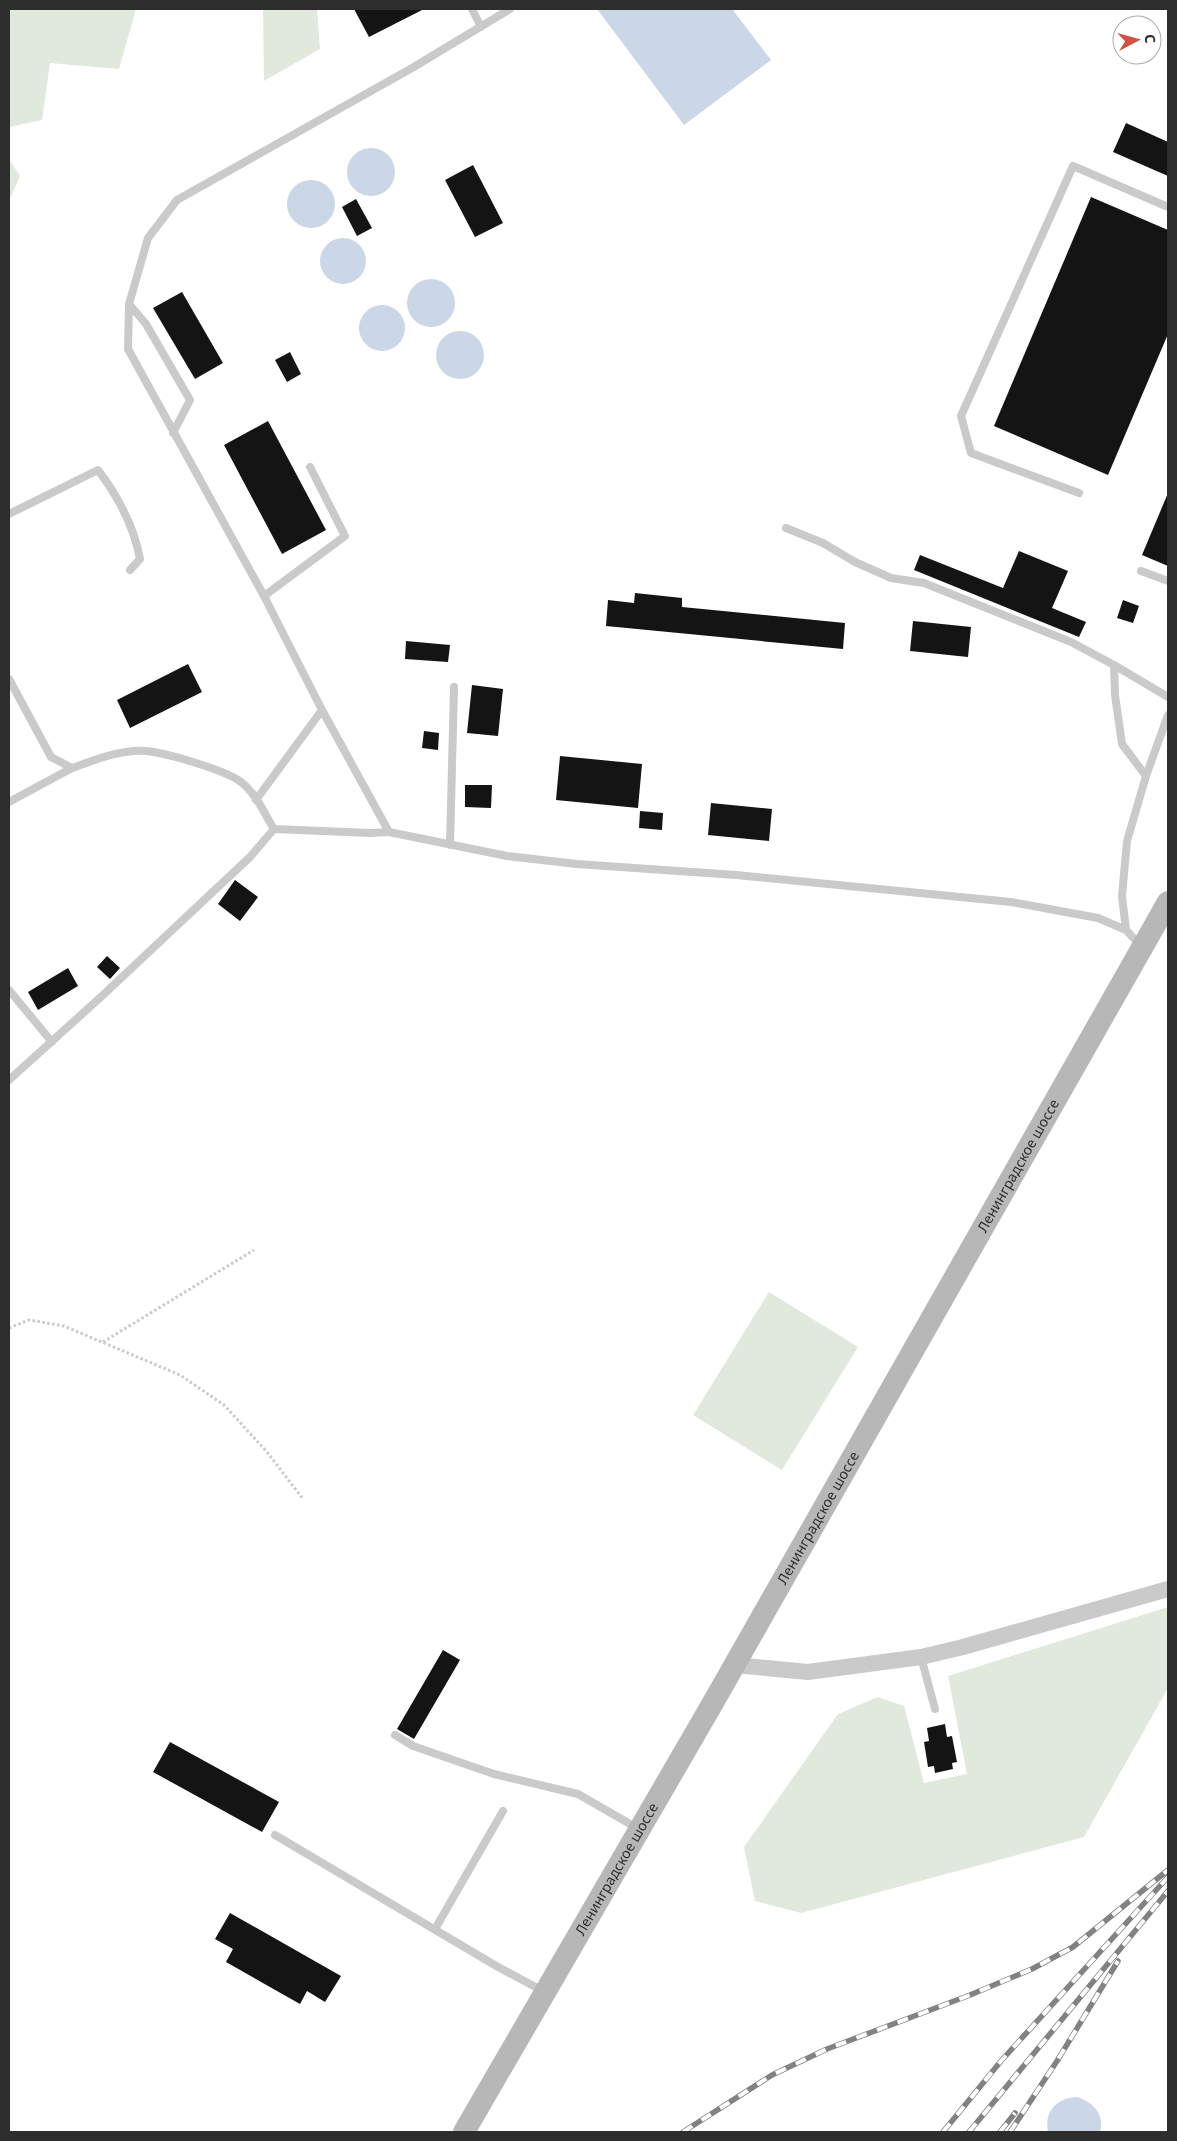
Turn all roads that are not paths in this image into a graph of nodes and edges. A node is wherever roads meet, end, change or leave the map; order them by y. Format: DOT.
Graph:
graph roads {
  1 [pos="472,9"];
  2 [pos="510,9"];
  3 [pos="481,26"];
  4 [pos="1168,207"];
  5 [pos="129,304"];
  6 [pos="173,433"];
  7 [pos="310,467"];
  8 [pos="1079,493"];
  9 [pos="9,514"];
  10 [pos="786,528"];
  11 [pos="130,570"];
  12 [pos="1141,572"];
  13 [pos="1168,582"];
  14 [pos="264,596"];
  15 [pos="1114,664"];
  16 [pos="9,679"];
  17 [pos="454,686"];
  18 [pos="1168,696"];
  19 [pos="322,710"];
  20 [pos="1168,715"];
  21 [pos="72,768"];
  22 [pos="1146,776"];
  23 [pos="256,800"];
  24 [pos="9,802"];
  25 [pos="274,829"];
  26 [pos="389,832"];
  27 [pos="450,845"];
  28 [pos="1168,902"];
  29 [pos="1126,930"];
  30 [pos="1143,948"];
  31 [pos="9,990"];
  32 [pos="52,1042"];
  33 [pos="9,1080"];
  34 [pos="1168,1589"];
  35 [pos="921,1657"];
  36 [pos="734,1665"];
  37 [pos="935,1709"];
  38 [pos="395,1735"];
  39 [pos="503,1811"];
  40 [pos="639,1830"];
  41 [pos="275,1834"];
  42 [pos="435,1929"];
  43 [pos="545,1992"];
  44 [pos="464,2132"];
  1 -- 3 [label="lane"];
  2 -- 3 [label="lane"];
  3 -- 5 [label="lane"];
  4 -- 8 [label="lane"];
  5 -- 6 [label="lane"];
  5 -- 6 [label="lane"];
  6 -- 14 [label="lane"];
  7 -- 14 [label="lane"];
  9 -- 11 [label="lane"];
  10 -- 15 [label="lane"];
  12 -- 13 [label="lane"];
  14 -- 19 [label="lane"];
  15 -- 18 [label="lane"];
  15 -- 22 [label="lane"];
  16 -- 21 [label="lane"];
  17 -- 27 [label="lane"];
  19 -- 23 [label="lane"];
  19 -- 26 [label="lane"];
  20 -- 22 [label="lane"];
  21 -- 23 [label="lane"];
  21 -- 24 [label="lane"];
  22 -- 29 [label="lane"];
  23 -- 25 [label="lane"];
  25 -- 26 [label="lane"];
  25 -- 32 [label="lane"];
  26 -- 27 [label="lane"];
  27 -- 29 [label="lane"];
  28 -- 30 [label="main road, Ленинградское шоссе"];
  29 -- 30 [label="lane"];
  30 -- 36 [label="main road, Ленинградское шоссе"];
  31 -- 32 [label="lane"];
  32 -- 33 [label="lane"];
  34 -- 35 [label="street"];
  35 -- 36 [label="street"];
  35 -- 37 [label="lane"];
  36 -- 40 [label="main road, Ленинградское шоссе"];
  38 -- 40 [label="lane"];
  39 -- 42 [label="lane"];
  40 -- 43 [label="main road, Ленинградское шоссе"];
  41 -- 42 [label="lane"];
  42 -- 43 [label="lane"];
  43 -- 44 [label="main road, Ленинградское шоссе"];
}
